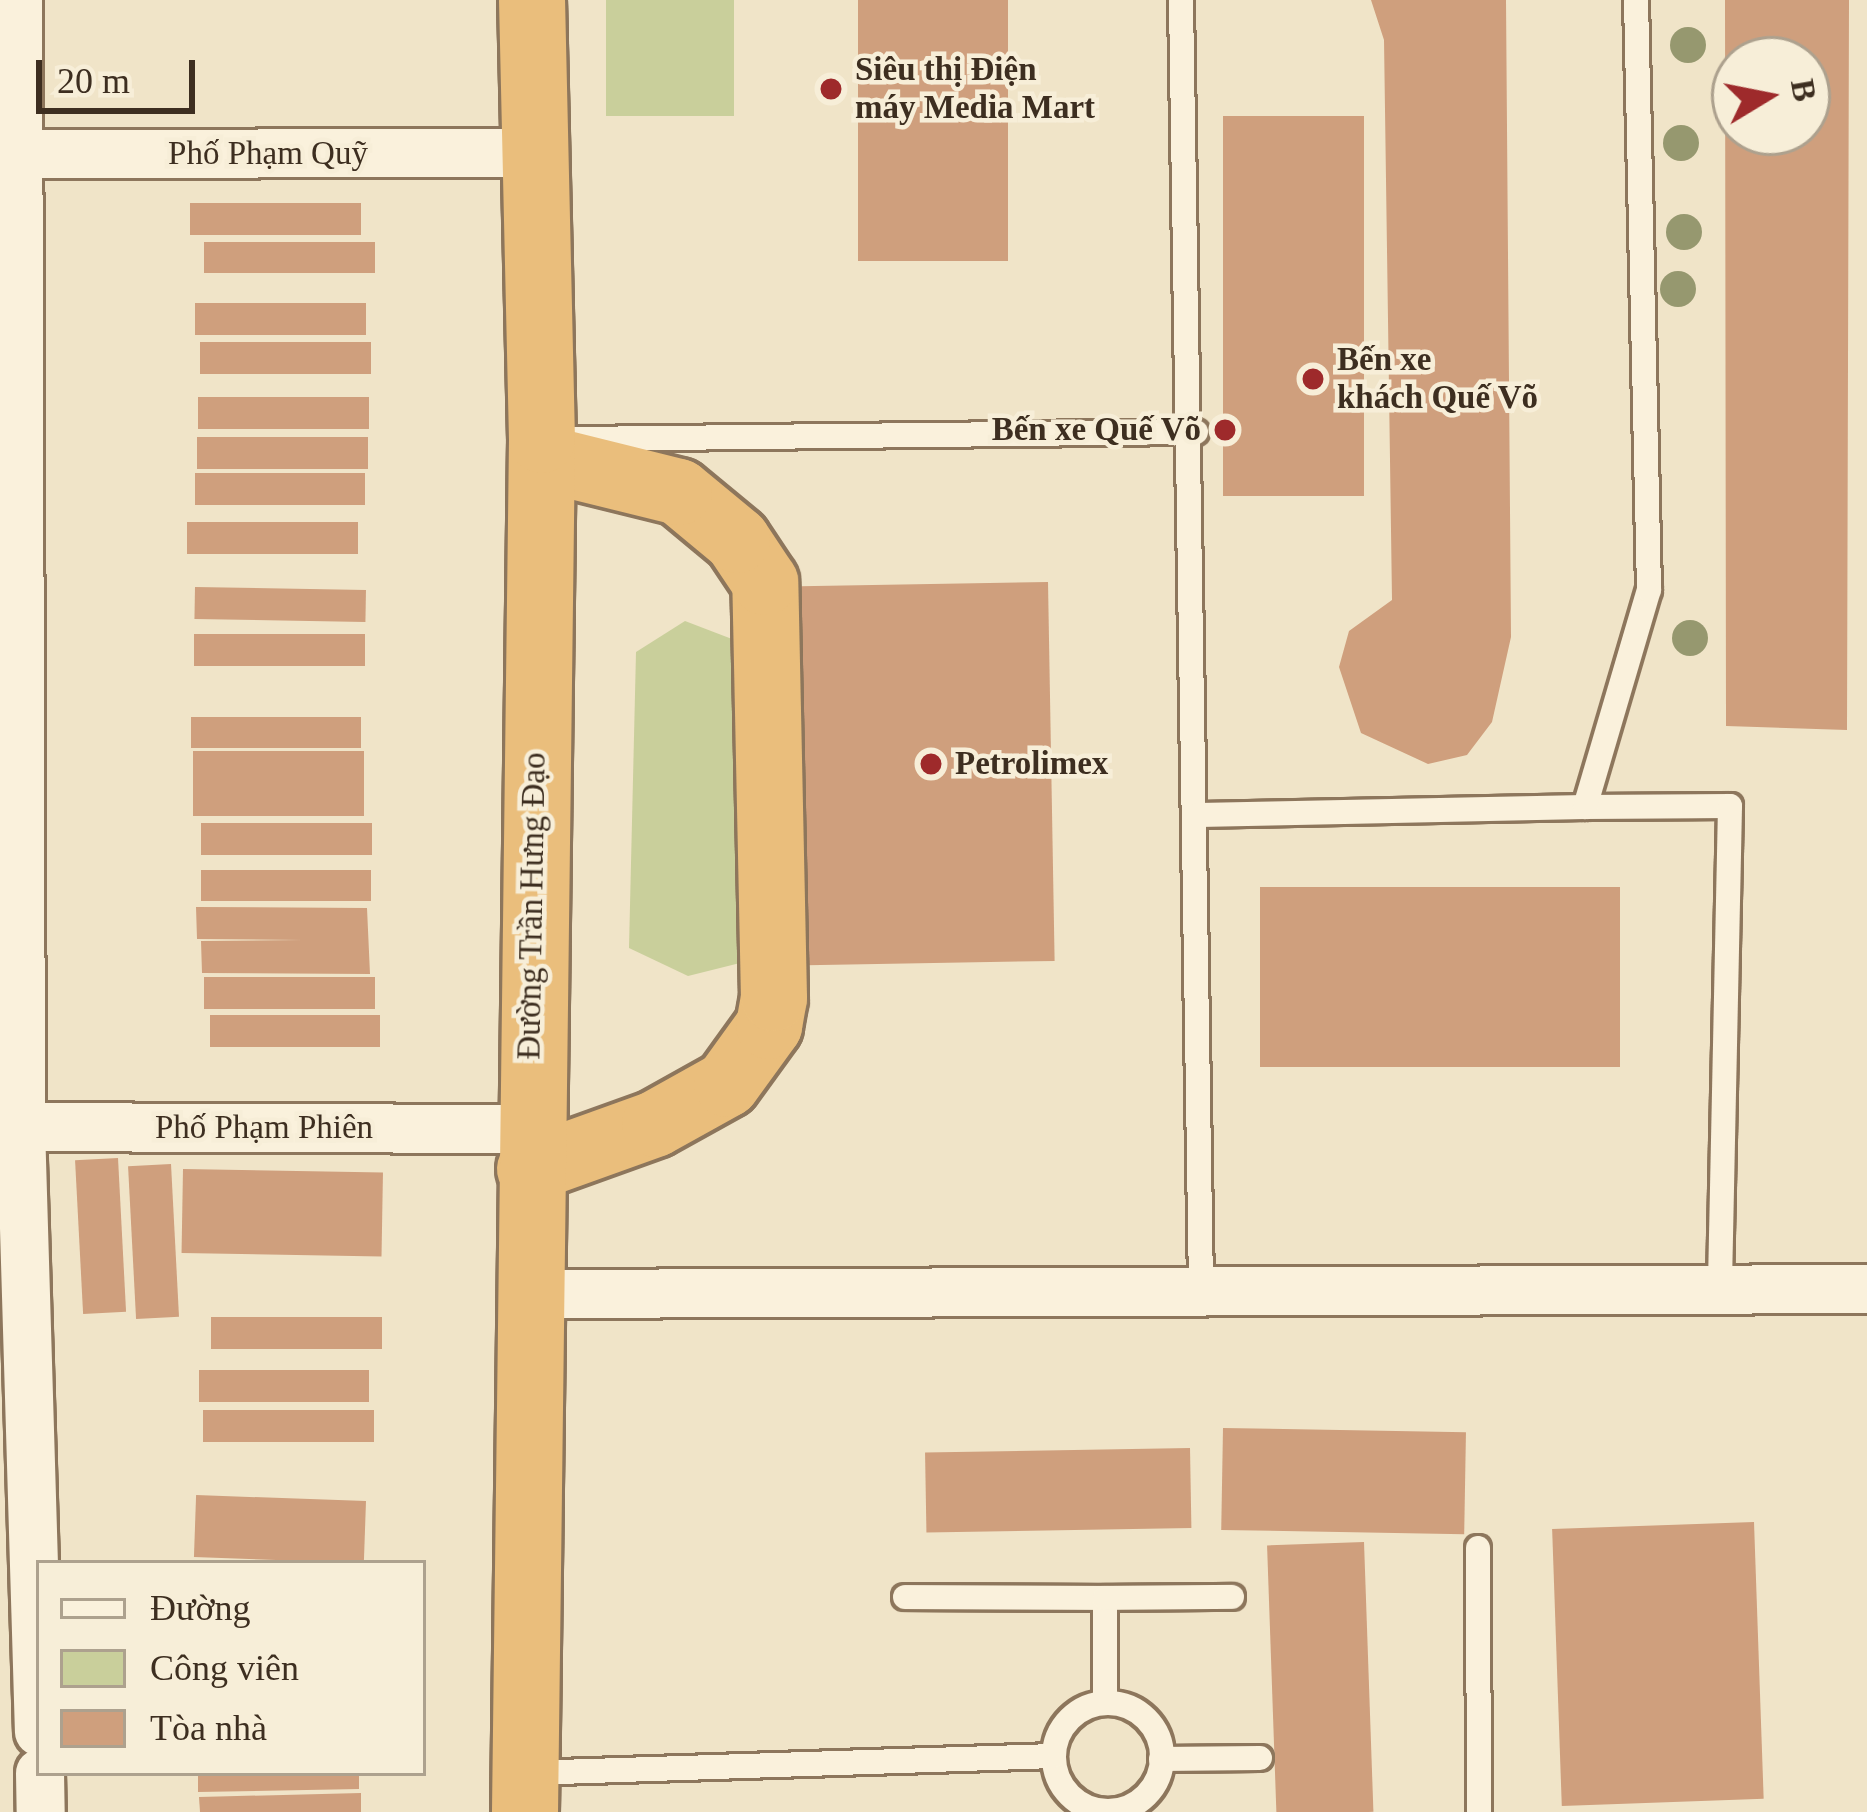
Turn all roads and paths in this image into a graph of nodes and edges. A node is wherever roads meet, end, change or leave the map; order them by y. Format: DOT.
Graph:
graph roads {
  1 [pos="18,0"];
  2 [pos="532,0"];
  3 [pos="1181,0"];
  4 [pos="1636,0"];
  5 [pos="10,154"];
  6 [pos="536,154"];
  7 [pos="1196,432"];
  8 [pos="542,449"];
  9 [pos="1585,807"];
  10 [pos="1199,814"];
  11 [pos="10,1127"];
  12 [pos="529,1149"];
  13 [pos="1720,1289"];
  14 [pos="1867,1289"];
  15 [pos="1201,1292"];
  16 [pos="526,1294"];
  17 [pos="1478,1548"];
  18 [pos="905,1597"];
  19 [pos="1105,1598"];
  20 [pos="1232,1598"];
  21 [pos="36,1669"];
  22 [pos="1106,1702"];
  23 [pos="1054,1756"];
  24 [pos="1261,1758"];
  25 [pos="1161,1759"];
  26 [pos="40,1776"];
  27 [pos="526,1792"];
  28 [pos="1111,1811"];
  29 [pos="41,1812"];
  30 [pos="1479,1812"];
  1 -- 5 [label="street"];
  2 -- 6 [label="highway, Đường Trần Hưng Đạo"];
  3 -- 7 [label="lane"];
  4 -- 9 [label="lane"];
  5 -- 6 [label="street, Phố Phạm Quỹ"];
  5 -- 11 [label="street"];
  6 -- 8 [label="highway, Đường Trần Hưng Đạo"];
  7 -- 8 [label="lane"];
  7 -- 10 [label="lane"];
  8 -- 12 [label="highway, Đường Trần Hưng Đạo"];
  8 -- 12 [label="highway"];
  9 -- 10 [label="lane"];
  9 -- 13 [label="lane"];
  10 -- 15 [label="lane"];
  11 -- 12 [label="street, Phố Phạm Phiên"];
  11 -- 21 [label="street"];
  12 -- 16 [label="highway, Đường Trần Hưng Đạo"];
  13 -- 14 [label="street"];
  13 -- 15 [label="street"];
  15 -- 16 [label="street"];
  16 -- 27 [label="highway, Đường Trần Hưng Đạo"];
  17 -- 30 [label="lane"];
  18 -- 19 [label="lane"];
  19 -- 20 [label="lane"];
  19 -- 22 [label="lane"];
  22 -- 23 [label="lane"];
  22 -- 25 [label="lane"];
  23 -- 27 [label="lane"];
  23 -- 28 [label="lane"];
  24 -- 25 [label="lane"];
  25 -- 28 [label="lane"];
  26 -- 29 [label="street"];
}
